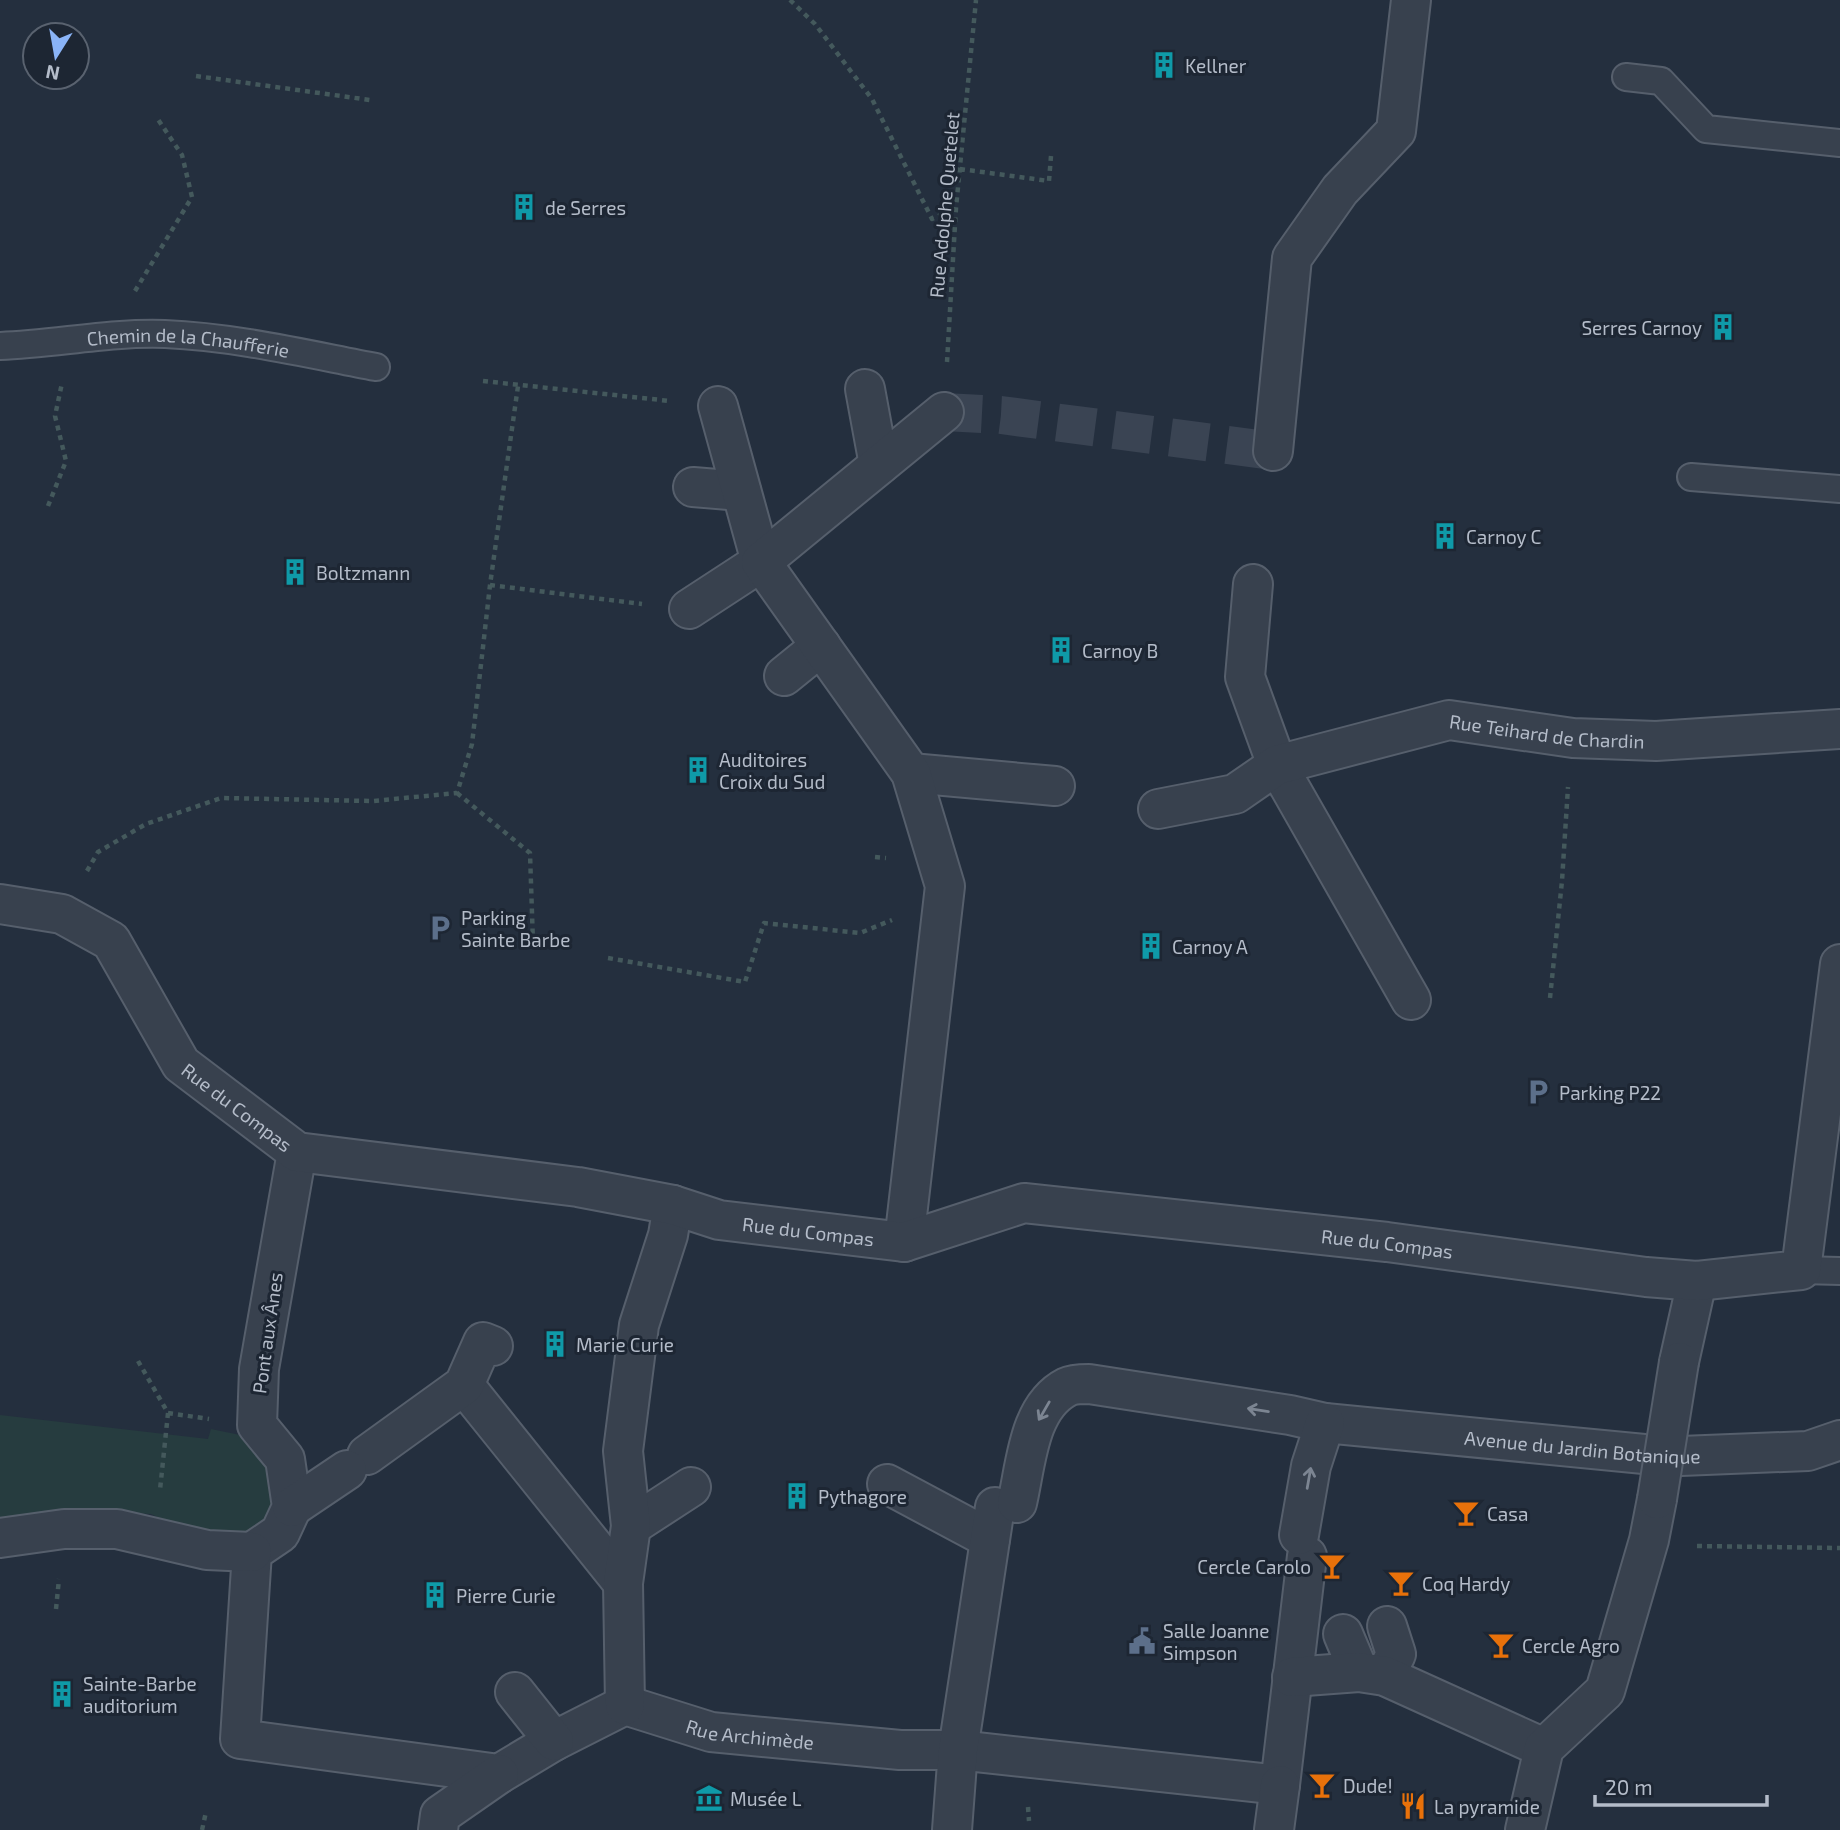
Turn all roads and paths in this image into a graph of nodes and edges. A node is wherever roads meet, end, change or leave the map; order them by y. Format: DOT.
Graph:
graph roads {
  1 [pos="790,0"];
  2 [pos="976,0"];
  3 [pos="1411,0"];
  4 [pos="196,76"];
  5 [pos="1626,77"];
  6 [pos="370,100"];
  7 [pos="157,118"];
  8 [pos="1840,143"];
  9 [pos="1051,156"];
  10 [pos="960,169"];
  11 [pos="956,208"];
  12 [pos="145,277"];
  13 [pos="0,346"];
  14 [pos="376,367"];
  15 [pos="63,379"];
  16 [pos="482,381"];
  17 [pos="519,386"];
  18 [pos="864,390"];
  19 [pos="718,406"];
  20 [pos="944,412"];
  21 [pos="1273,452"];
  22 [pos="879,465"];
  23 [pos="1691,477"];
  24 [pos="694,487"];
  25 [pos="1840,489"];
  26 [pos="741,491"];
  27 [pos="48,506"];
  28 [pos="761,562"];
  29 [pos="1253,584"];
  30 [pos="490,585"];
  31 [pos="689,609"];
  32 [pos="821,646"];
  33 [pos="784,676"];
  34 [pos="1840,729"];
  35 [pos="1277,765"];
  36 [pos="911,773"];
  37 [pos="1055,786"];
  38 [pos="1568,790"];
  39 [pos="457,793"];
  40 [pos="1158,809"];
  41 [pos="0,904"];
  42 [pos="62,914"];
  43 [pos="941,925"];
  44 [pos="533,943"];
  45 [pos="608,958"];
  46 [pos="1840,964"];
  47 [pos="1550,998"];
  48 [pos="1411,999"];
  49 [pos="297,1152"];
  50 [pos="673,1205"];
  51 [pos="904,1242"];
  52 [pos="1801,1270"];
  53 [pos="1840,1271"];
  54 [pos="1697,1281"];
  55 [pos="493,1346"];
  56 [pos="138,1362"];
  57 [pos="464,1385"];
  58 [pos="1325,1423"];
  59 [pos="1840,1440"];
  60 [pos="887,1484"];
  61 [pos="691,1487"];
  62 [pos="159,1501"];
  63 [pos="292,1507"];
  64 [pos="1001,1516"];
  65 [pos="631,1526"];
  66 [pos="0,1538"];
  67 [pos="1664,1543"];
  68 [pos="1840,1548"];
  69 [pos="252,1552"];
  70 [pos="623,1583"];
  71 [pos="1387,1626"];
  72 [pos="1343,1634"];
  73 [pos="1372,1673"];
  74 [pos="1292,1677"];
  75 [pos="515,1692"];
  76 [pos="625,1705"];
  77 [pos="554,1741"];
  78 [pos="1544,1748"];
  79 [pos="958,1750"];
  80 [pos="499,1774"];
  81 [pos="1280,1785"];
  82 [pos="206,1812"];
  83 [pos="202,1830"];
  84 [pos="438,1830"];
  85 [pos="952,1830"];
  86 [pos="1274,1830"];
  87 [pos="1525,1830"];
  1 -- 11 [label="path"];
  2 -- 10 [label="path, Rue Adolphe Quetelet"];
  3 -- 21 [label="street"];
  4 -- 6 [label="path"];
  5 -- 8 [label="lane"];
  7 -- 12 [label="path"];
  9 -- 10 [label="path"];
  10 -- 11 [label="path, Rue Adolphe Quetelet"];
  11 -- 20 [label="path, Rue Adolphe Quetelet"];
  13 -- 14 [label="lane, Chemin de la Chaufferie"];
  15 -- 27 [label="path"];
  16 -- 17 [label="path"];
  17 -- 19 [label="path"];
  17 -- 30 [label="path"];
  18 -- 22 [label="street"];
  19 -- 26 [label="street"];
  20 -- 22 [label="street"];
  22 -- 28 [label="street"];
  23 -- 25 [label="lane"];
  24 -- 26 [label="street"];
  26 -- 28 [label="street"];
  28 -- 31 [label="street"];
  28 -- 32 [label="street"];
  29 -- 35 [label="street"];
  30 -- 31 [label="path"];
  30 -- 39 [label="path"];
  32 -- 33 [label="street"];
  32 -- 36 [label="street"];
  34 -- 35 [label="street, Rue Teihard de Chardin"];
  35 -- 40 [label="street, Rue Teihard de Chardin"];
  35 -- 48 [label="street"];
  36 -- 37 [label="street"];
  36 -- 43 [label="street"];
  38 -- 47 [label="path"];
  39 -- 42 [label="path"];
  39 -- 44 [label="path"];
  41 -- 42 [label="street, Rue du Compas"];
  42 -- 49 [label="street, Rue du Compas"];
  43 -- 45 [label="path"];
  43 -- 51 [label="street"];
  46 -- 52 [label="street"];
  49 -- 50 [label="street, Rue du Compas"];
  49 -- 63 [label="street, Pont aux Ânes"];
  50 -- 51 [label="street, Rue du Compas"];
  50 -- 65 [label="street"];
  51 -- 54 [label="street, Rue du Compas"];
  52 -- 53 [label="lane"];
  52 -- 54 [label="street, Rue du Compas"];
  54 -- 67 [label="street, bridge"];
  55 -- 57 [label="street"];
  56 -- 62 [label="path"];
  57 -- 63 [label="street"];
  57 -- 70 [label="street"];
  58 -- 59 [label="street, Avenue du Jardin Botanique"];
  58 -- 64 [label="street, Avenue du Jardin Botanique, one-way"];
  74 -- 58 [label="street, one-way"];
  60 -- 64 [label="street"];
  61 -- 65 [label="street"];
  63 -- 69 [label="street"];
  64 -- 79 [label="street, Avenue du Jardin Botanique"];
  65 -- 70 [label="street"];
  66 -- 69 [label="street"];
  67 -- 68 [label="path"];
  67 -- 78 [label="street"];
  69 -- 80 [label="street"];
  70 -- 76 [label="street"];
  71 -- 73 [label="street"];
  72 -- 73 [label="street"];
  73 -- 74 [label="street"];
  73 -- 78 [label="street"];
  74 -- 81 [label="street"];
  75 -- 77 [label="street"];
  76 -- 77 [label="street"];
  76 -- 79 [label="street, Rue Archimède"];
  77 -- 80 [label="street"];
  78 -- 87 [label="street"];
  79 -- 81 [label="street, Rue Archimède"];
  79 -- 85 [label="street, Avenue du Jardin Botanique"];
  80 -- 84 [label="street"];
  81 -- 86 [label="street"];
  82 -- 83 [label="path"];
}
